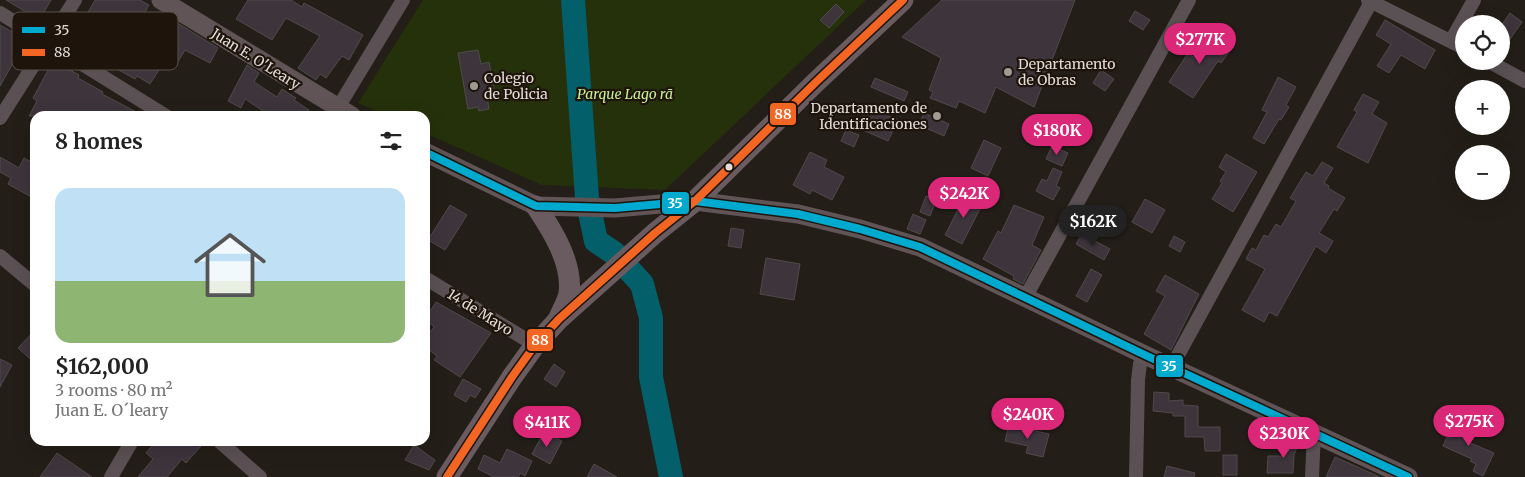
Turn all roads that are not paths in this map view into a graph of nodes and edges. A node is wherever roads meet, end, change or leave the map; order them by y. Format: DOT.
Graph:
graph roads {
  1 [pos="75,0"];
  2 [pos="161,0"];
  3 [pos="403,0"];
  4 [pos="903,0"];
  5 [pos="1189,0"];
  6 [pos="1474,0"];
  7 [pos="1370,1"];
  8 [pos="68,12"];
  9 [pos="0,13"];
  10 [pos="12,20"];
  11 [pos="1451,41"];
  12 [pos="1455,43"];
  13 [pos="32,70"];
  14 [pos="93,70"];
  15 [pos="1505,70"];
  16 [pos="1525,81"];
  17 [pos="158,111"];
  18 [pos="336,111"];
  19 [pos="343,111"];
  20 [pos="0,118"];
  21 [pos="430,154"];
  22 [pos="695,201"];
  23 [pos="536,206"];
  24 [pos="0,256"];
  25 [pos="30,281"];
  26 [pos="430,281"];
  27 [pos="1026,296"];
  28 [pos="559,319"];
  29 [pos="535,345"];
  30 [pos="1145,355"];
  31 [pos="1172,366"];
  32 [pos="1314,433"];
  33 [pos="129,446"];
  34 [pos="225,446"];
  35 [pos="111,477"];
  36 [pos="260,477"];
  37 [pos="448,477"];
  38 [pos="1136,477"];
  39 [pos="1312,477"];
  40 [pos="1408,477"];
  1 -- 8 [label="street"];
  2 -- 18 [label="street, Juan E. O'Leary"];
  3 -- 19 [label="street"];
  4 -- 22 [label="main road"];
  5 -- 27 [label="street"];
  6 -- 11 [label="street"];
  7 -- 11 [label="street"];
  7 -- 31 [label="street"];
  9 -- 10 [label="street"];
  11 -- 12 [label="street"];
  13 -- 20 [label="street"];
  14 -- 17 [label="street"];
  15 -- 16 [label="street"];
  21 -- 23 [label="street"];
  22 -- 23 [label="street"];
  22 -- 27 [label="street"];
  22 -- 28 [label="main road"];
  23 -- 28 [label="main road"];
  24 -- 25 [label="street"];
  26 -- 29 [label="street, 14 de Mayo"];
  27 -- 30 [label="street"];
  28 -- 29 [label="main road"];
  29 -- 37 [label="main road"];
  30 -- 31 [label="street"];
  30 -- 38 [label="street"];
  31 -- 32 [label="street"];
  32 -- 39 [label="street"];
  32 -- 40 [label="street"];
  33 -- 35 [label="street"];
  34 -- 36 [label="street"];
}
